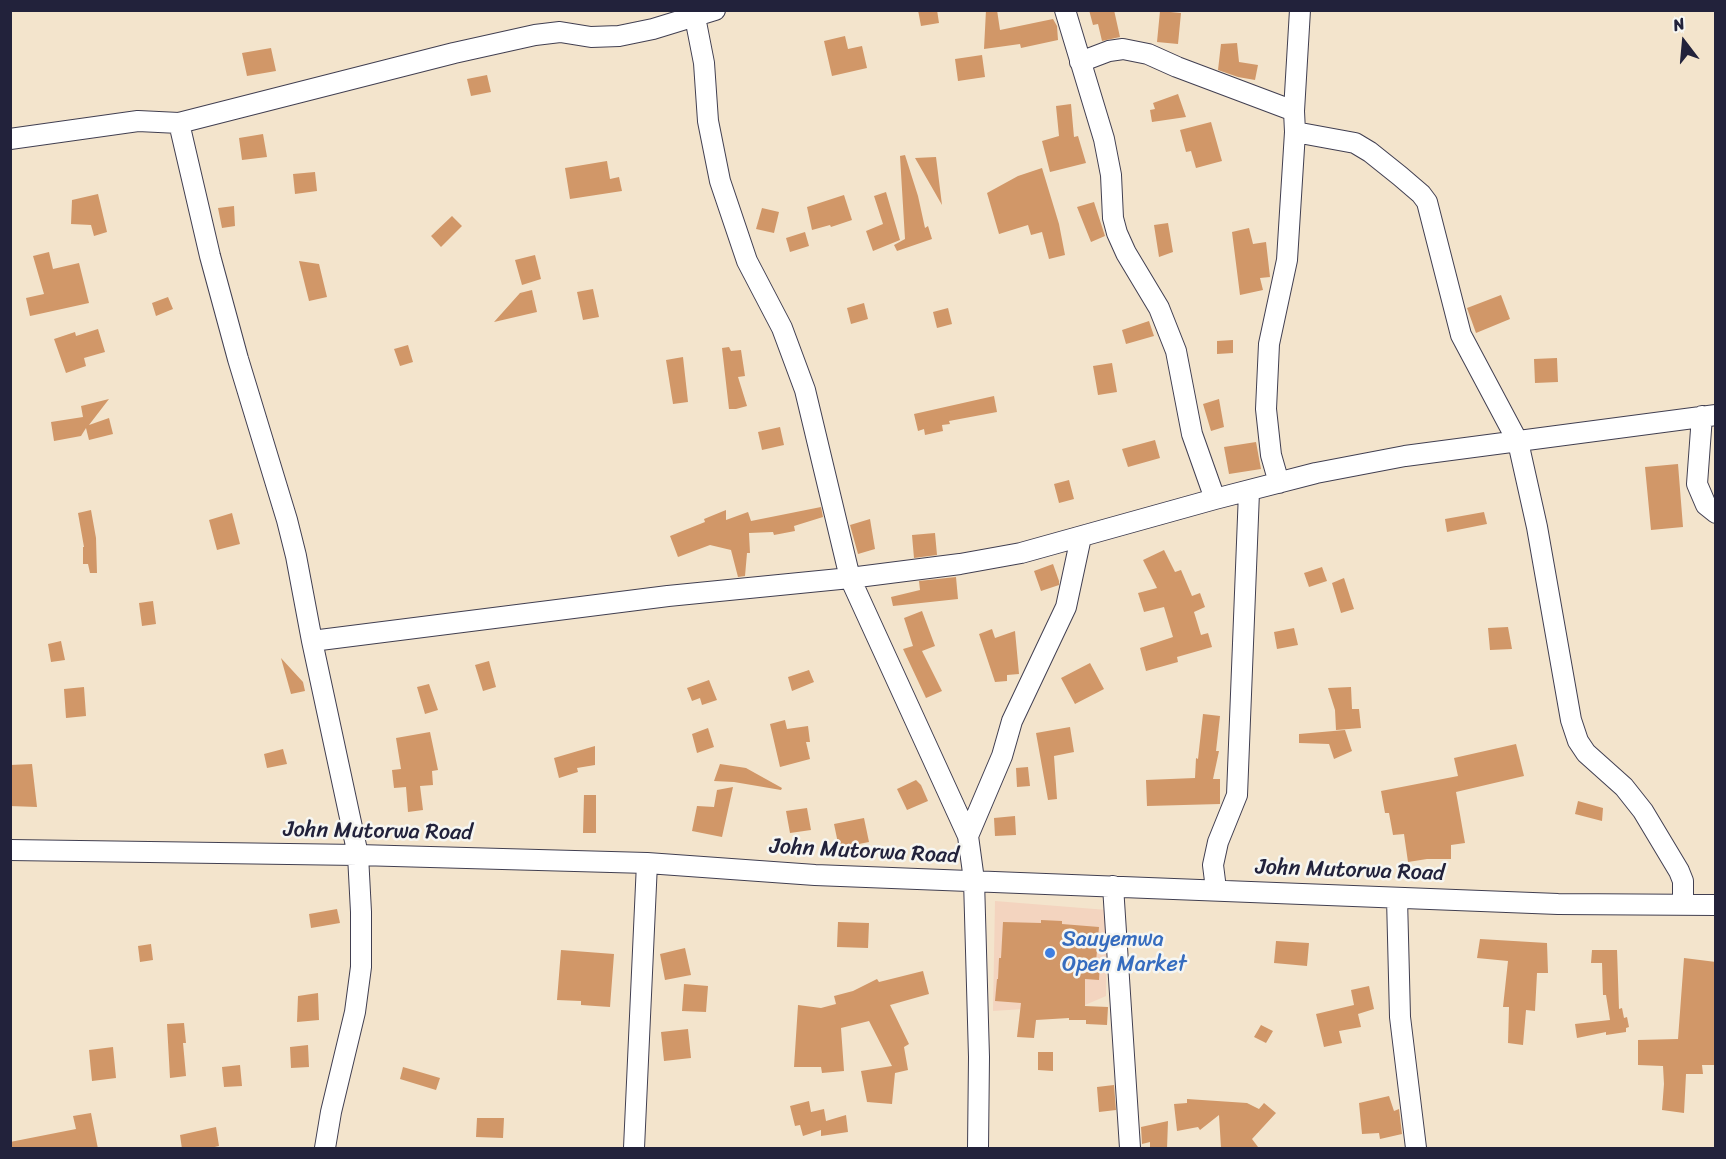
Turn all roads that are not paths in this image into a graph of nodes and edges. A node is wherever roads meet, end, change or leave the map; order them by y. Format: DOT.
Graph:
graph roads {
  1 [pos="715,10"];
  2 [pos="1065,10"];
  3 [pos="1300,10"];
  4 [pos="695,17"];
  5 [pos="1080,62"];
  6 [pos="1294,111"];
  7 [pos="179,123"];
  8 [pos="1295,132"];
  9 [pos="10,139"];
  10 [pos="1709,416"];
  11 [pos="1518,442"];
  12 [pos="1279,483"];
  13 [pos="1249,492"];
  14 [pos="1215,499"];
  15 [pos="1716,513"];
  16 [pos="1081,537"];
  17 [pos="850,578"];
  18 [pos="312,641"];
  19 [pos="968,836"];
  20 [pos="10,850"];
  21 [pos="358,855"];
  22 [pos="647,863"];
  23 [pos="974,880"];
  24 [pos="1113,886"];
  25 [pos="1216,889"];
  26 [pos="1397,898"];
  27 [pos="1683,905"];
  28 [pos="1716,905"];
  29 [pos="325,1149"];
  30 [pos="633,1149"];
  31 [pos="978,1149"];
  32 [pos="1130,1149"];
  33 [pos="1416,1149"];
  1 -- 4 [label="street"];
  2 -- 5 [label="street"];
  3 -- 6 [label="street"];
  4 -- 7 [label="street"];
  4 -- 17 [label="street"];
  5 -- 6 [label="street"];
  5 -- 14 [label="street"];
  6 -- 8 [label="street"];
  7 -- 9 [label="street"];
  7 -- 18 [label="street"];
  8 -- 11 [label="street"];
  8 -- 12 [label="street"];
  10 -- 11 [label="street"];
  10 -- 15 [label="street"];
  11 -- 12 [label="street"];
  11 -- 27 [label="street"];
  12 -- 13 [label="street"];
  13 -- 14 [label="street"];
  13 -- 25 [label="street"];
  14 -- 16 [label="street"];
  16 -- 17 [label="street"];
  16 -- 19 [label="street"];
  17 -- 18 [label="street"];
  17 -- 19 [label="street"];
  18 -- 21 [label="street"];
  19 -- 23 [label="street"];
  20 -- 21 [label="street, John Mutorwa Road"];
  21 -- 22 [label="street, John Mutorwa Road"];
  21 -- 29 [label="street"];
  22 -- 23 [label="street, John Mutorwa Road"];
  22 -- 30 [label="street"];
  23 -- 24 [label="street, John Mutorwa Road"];
  23 -- 31 [label="street"];
  24 -- 25 [label="street, John Mutorwa Road"];
  24 -- 32 [label="street"];
  25 -- 26 [label="street, John Mutorwa Road"];
  26 -- 27 [label="street, John Mutorwa Road"];
  26 -- 33 [label="street"];
  27 -- 28 [label="street, John Mutorwa Road"];
}
